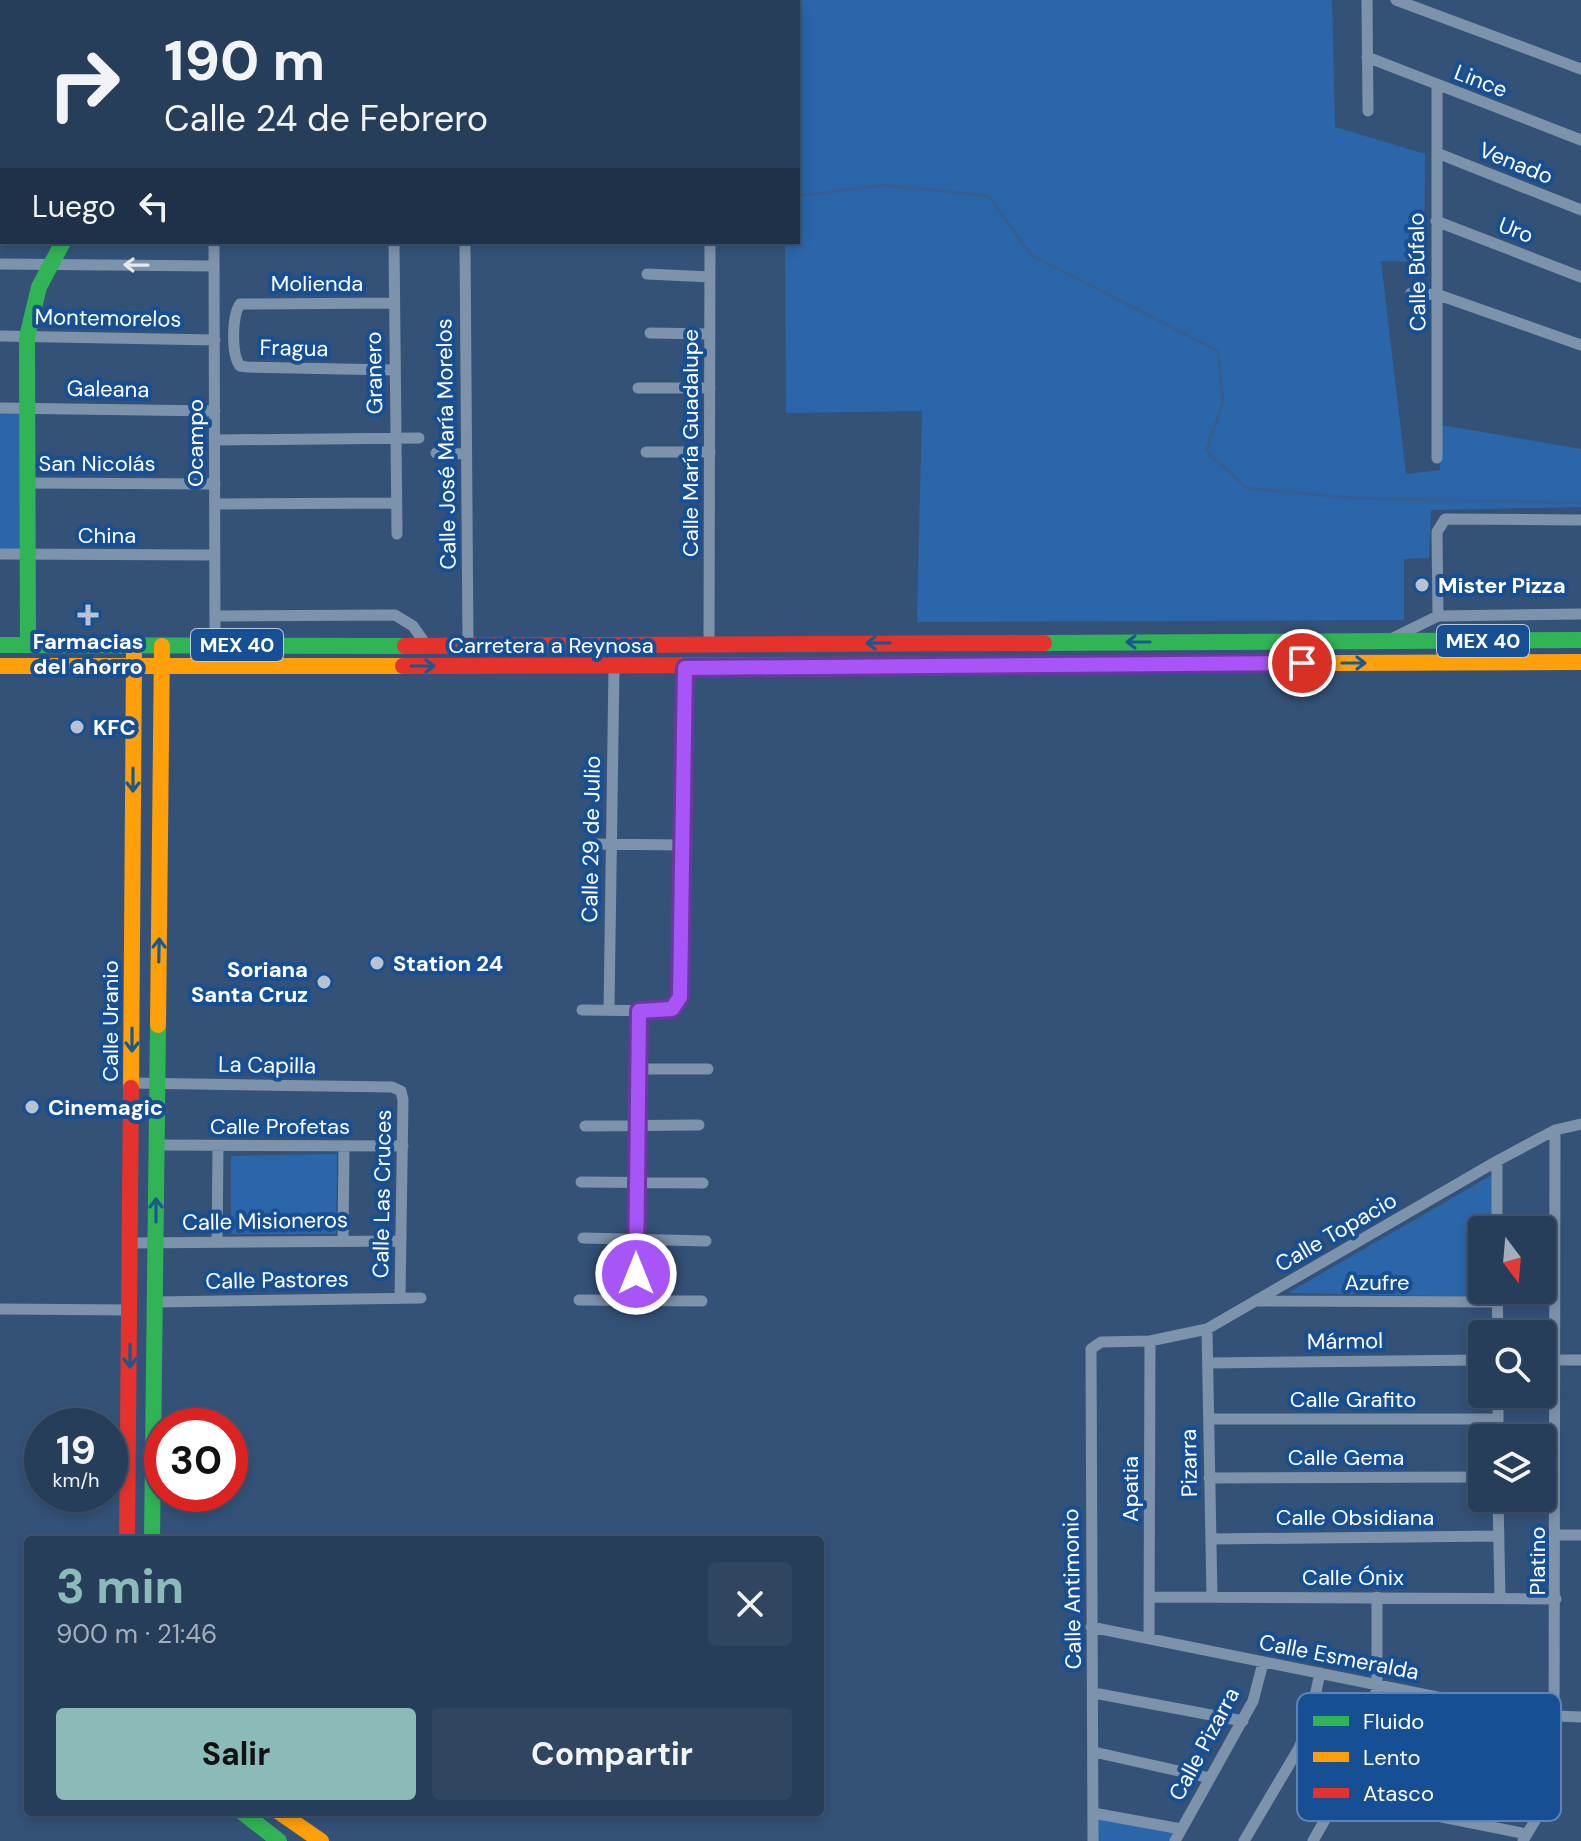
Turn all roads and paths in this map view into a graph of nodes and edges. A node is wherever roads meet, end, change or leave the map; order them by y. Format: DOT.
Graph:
graph roads {
  1 [pos="1367,0"];
  2 [pos="1396,0"];
  3 [pos="1367,57"];
  4 [pos="1581,69"];
  5 [pos="1437,86"];
  6 [pos="1368,111"];
  7 [pos="1581,140"];
  8 [pos="1437,153"];
  9 [pos="1581,210"];
  10 [pos="1436,221"];
  11 [pos="62,244"];
  12 [pos="214,244"];
  13 [pos="394,244"];
  14 [pos="465,244"];
  15 [pos="710,244"];
  16 [pos="0,264"];
  17 [pos="47,264"];
  18 [pos="214,266"];
  19 [pos="647,274"];
  20 [pos="710,277"];
  21 [pos="1581,277"];
  22 [pos="1411,293"];
  23 [pos="1439,295"];
  24 [pos="394,303"];
  25 [pos="650,333"];
  26 [pos="710,334"];
  27 [pos="0,336"];
  28 [pos="27,337"];
  29 [pos="215,340"];
  30 [pos="1581,345"];
  31 [pos="240,366"];
  32 [pos="394,370"];
  33 [pos="638,388"];
  34 [pos="710,388"];
  35 [pos="0,408"];
  36 [pos="26,408"];
  37 [pos="215,411"];
  38 [pos="419,438"];
  39 [pos="395,439"];
  40 [pos="216,440"];
  41 [pos="646,452"];
  42 [pos="710,452"];
  43 [pos="436,453"];
  44 [pos="466,454"];
  45 [pos="1437,458"];
  46 [pos="26,483"];
  47 [pos="215,484"];
  48 [pos="395,503"];
  49 [pos="215,504"];
  50 [pos="1581,520"];
  51 [pos="397,534"];
  52 [pos="0,554"];
  53 [pos="27,554"];
  54 [pos="215,555"];
  55 [pos="1581,614"];
  56 [pos="215,616"];
  57 [pos="1438,616"];
  58 [pos="1581,640"];
  59 [pos="1216,642"];
  60 [pos="1386,642"];
  61 [pos="0,645"];
  62 [pos="28,645"];
  63 [pos="215,645"];
  64 [pos="340,645"];
  65 [pos="691,645"];
  66 [pos="709,645"];
  67 [pos="756,645"];
  68 [pos="134,646"];
  69 [pos="162,646"];
  70 [pos="427,646"];
  71 [pos="468,646"];
  72 [pos="575,646"];
  73 [pos="0,655"];
  74 [pos="1581,662"];
  75 [pos="161,663"];
  76 [pos="134,664"];
  77 [pos="1215,664"];
  78 [pos="86,665"];
  79 [pos="287,665"];
  80 [pos="0,666"];
  81 [pos="633,667"];
  82 [pos="591,668"];
  83 [pos="614,668"];
  84 [pos="685,668"];
  85 [pos="590,844"];
  86 [pos="611,844"];
  87 [pos="684,845"];
  88 [pos="582,1010"];
  89 [pos="609,1010"];
  90 [pos="639,1011"];
  91 [pos="639,1069"];
  92 [pos="708,1069"];
  93 [pos="132,1083"];
  94 [pos="157,1083"];
  95 [pos="401,1091"];
  96 [pos="1581,1124"];
  97 [pos="637,1125"];
  98 [pos="699,1125"];
  99 [pos="585,1126"];
  100 [pos="1555,1130"];
  101 [pos="157,1145"];
  102 [pos="344,1146"];
  103 [pos="403,1146"];
  104 [pos="218,1147"];
  105 [pos="1497,1161"];
  106 [pos="581,1182"];
  107 [pos="637,1183"];
  108 [pos="703,1183"];
  109 [pos="1497,1216"];
  110 [pos="583,1238"];
  111 [pos="343,1240"];
  112 [pos="636,1240"];
  113 [pos="217,1241"];
  114 [pos="401,1241"];
  115 [pos="706,1241"];
  116 [pos="130,1243"];
  117 [pos="156,1243"];
  118 [pos="1468,1297"];
  119 [pos="400,1298"];
  120 [pos="421,1298"];
  121 [pos="579,1300"];
  122 [pos="637,1301"];
  123 [pos="702,1301"];
  124 [pos="1257,1301"];
  125 [pos="155,1302"];
  126 [pos="0,1309"];
  127 [pos="130,1310"];
  128 [pos="1556,1320"];
  129 [pos="1207,1329"];
  130 [pos="1150,1341"];
  131 [pos="1101,1342"];
  132 [pos="1468,1360"];
  133 [pos="1556,1360"];
  134 [pos="1581,1360"];
  135 [pos="1210,1363"];
  136 [pos="1498,1408"];
  137 [pos="1209,1419"];
  138 [pos="1498,1419"];
  139 [pos="1498,1424"];
  140 [pos="1468,1477"];
  141 [pos="1209,1478"];
  142 [pos="1498,1512"];
  143 [pos="1557,1535"];
  144 [pos="1581,1535"];
  145 [pos="127,1536"];
  146 [pos="152,1536"];
  147 [pos="1499,1536"];
  148 [pos="1211,1539"];
  149 [pos="1150,1597"];
  150 [pos="1212,1597"];
  151 [pos="1377,1597"];
  152 [pos="1500,1597"];
  153 [pos="1556,1599"];
  154 [pos="1091,1627"];
  155 [pos="1149,1637"];
  156 [pos="1263,1663"];
  157 [pos="1320,1673"];
  158 [pos="1377,1685"];
  159 [pos="1094,1693"];
  160 [pos="1316,1693"];
  161 [pos="1376,1693"];
  162 [pos="1423,1693"];
  163 [pos="1557,1693"];
  164 [pos="1561,1716"];
  165 [pos="1581,1717"];
  166 [pos="1243,1721"];
  167 [pos="1297,1751"];
  168 [pos="1094,1752"];
  169 [pos="1210,1778"];
  170 [pos="1093,1813"];
  171 [pos="247,1816"];
  172 [pos="285,1816"];
  173 [pos="1324,1821"];
  174 [pos="1449,1821"];
  175 [pos="1181,1829"];
  176 [pos="1525,1838"];
  177 [pos="279,1841"];
  178 [pos="321,1841"];
  179 [pos="1093,1841"];
  180 [pos="1175,1841"];
  181 [pos="1244,1841"];
  182 [pos="1313,1841"];
  1 -- 3 [label="street"];
  2 -- 4 [label="street"];
  3 -- 5 [label="street, Lince"];
  3 -- 6 [label="street"];
  5 -- 7 [label="street, Lince"];
  5 -- 8 [label="street, Calle Búfalo"];
  8 -- 9 [label="street, Venado"];
  8 -- 10 [label="street, Calle Búfalo"];
  10 -- 21 [label="street, Uro"];
  10 -- 23 [label="street, Calle Búfalo"];
  11 -- 17 [label="main road"];
  12 -- 18 [label="street, Ocampo"];
  13 -- 24 [label="street, Granero"];
  14 -- 44 [label="street, Calle José María Morelos"];
  15 -- 20 [label="street, Calle María Guadalupe"];
  16 -- 17 [label="street"];
  18 -- 17 [label="street, one-way"];
  17 -- 28 [label="main road"];
  18 -- 29 [label="street, Ocampo"];
  19 -- 20 [label="street"];
  20 -- 26 [label="street, Calle María Guadalupe"];
  22 -- 23 [label="street"];
  23 -- 30 [label="street"];
  23 -- 45 [label="street, Calle Búfalo"];
  24 -- 31 [label="street, Molienda"];
  24 -- 32 [label="street, Granero"];
  25 -- 26 [label="street"];
  26 -- 34 [label="street, Calle María Guadalupe"];
  27 -- 28 [label="street, Montemorelos"];
  28 -- 29 [label="street, Montemorelos"];
  28 -- 36 [label="main road"];
  29 -- 37 [label="street, Ocampo"];
  31 -- 32 [label="street, Fragua"];
  32 -- 39 [label="street, Granero"];
  33 -- 34 [label="street"];
  34 -- 42 [label="street, Calle María Guadalupe"];
  35 -- 36 [label="street, Galeana"];
  36 -- 37 [label="street, Galeana"];
  36 -- 46 [label="main road"];
  37 -- 40 [label="street, Ocampo"];
  38 -- 39 [label="street"];
  39 -- 40 [label="street"];
  39 -- 48 [label="street, Granero"];
  40 -- 47 [label="street, Ocampo"];
  41 -- 42 [label="street"];
  42 -- 66 [label="street, Calle María Guadalupe"];
  43 -- 44 [label="street"];
  44 -- 71 [label="street, Calle José María Morelos"];
  46 -- 47 [label="street, San Nicolás"];
  46 -- 53 [label="main road"];
  47 -- 49 [label="street, Ocampo"];
  48 -- 49 [label="street"];
  48 -- 51 [label="street, Granero"];
  49 -- 54 [label="street, Ocampo"];
  50 -- 57 [label="street"];
  52 -- 53 [label="street, China"];
  53 -- 54 [label="street, China"];
  53 -- 62 [label="main road"];
  54 -- 56 [label="street, Ocampo"];
  55 -- 57 [label="street"];
  56 -- 63 [label="street, Ocampo"];
  56 -- 70 [label="street"];
  57 -- 60 [label="street"];
  58 -- 60 [label="main road, Carretera a Reynosa / MEX 40"];
  59 -- 60 [label="main road, Carretera a Reynosa / MEX 40"];
  59 -- 67 [label="main road, Carretera a Reynosa / MEX 40, one-way"];
  59 -- 77 [label="main road"];
  61 -- 62 [label="main road, Carretera a Reynosa / MEX 40"];
  62 -- 68 [label="main road, Carretera a Reynosa / MEX 40"];
  62 -- 73 [label="main road"];
  62 -- 78 [label="main road"];
  63 -- 64 [label="main road, Carretera a Reynosa / MEX 40"];
  63 -- 69 [label="main road, Carretera a Reynosa / MEX 40"];
  64 -- 70 [label="main road, Carretera a Reynosa / MEX 40"];
  64 -- 79 [label="main road"];
  65 -- 66 [label="main road, Carretera a Reynosa / MEX 40"];
  65 -- 72 [label="main road, Carretera a Reynosa / MEX 40"];
  65 -- 81 [label="main road"];
  66 -- 67 [label="main road, Carretera a Reynosa / MEX 40"];
  67 -- 84 [label="main road"];
  68 -- 69 [label="main road, Carretera a Reynosa / MEX 40"];
  68 -- 76 [label="main road, Calle Uranio"];
  69 -- 75 [label="main road"];
  70 -- 71 [label="main road, Carretera a Reynosa / MEX 40"];
  71 -- 72 [label="main road, Carretera a Reynosa / MEX 40"];
  72 -- 82 [label="main road"];
  77 -- 74 [label="main road, Carretera a Reynosa / MEX 40, one-way"];
  75 -- 76 [label="main road, Carretera a Reynosa / MEX 40"];
  75 -- 79 [label="main road, Carretera a Reynosa / MEX 40"];
  94 -- 75 [label="main road, one-way"];
  76 -- 78 [label="main road, Carretera a Reynosa / MEX 40"];
  76 -- 93 [label="main road, Calle Uranio, one-way"];
  77 -- 84 [label="main road, Carretera a Reynosa / MEX 40"];
  78 -- 80 [label="main road, Carretera a Reynosa / MEX 40"];
  79 -- 82 [label="main road, Carretera a Reynosa / MEX 40, one-way"];
  81 -- 83 [label="main road, Carretera a Reynosa / MEX 40"];
  81 -- 84 [label="main road, Carretera a Reynosa / MEX 40"];
  82 -- 83 [label="main road, Carretera a Reynosa / MEX 40"];
  83 -- 86 [label="street, Calle 29 de Julio"];
  84 -- 87 [label="street"];
  85 -- 86 [label="street"];
  86 -- 87 [label="street"];
  86 -- 89 [label="street, Calle 29 de Julio"];
  87 -- 90 [label="street"];
  88 -- 89 [label="street"];
  89 -- 90 [label="street"];
  90 -- 91 [label="street"];
  91 -- 92 [label="street"];
  91 -- 97 [label="street"];
  93 -- 94 [label="street, La Capilla"];
  93 -- 116 [label="main road, Calle Uranio"];
  94 -- 95 [label="street, La Capilla"];
  94 -- 101 [label="main road"];
  95 -- 103 [label="street, Calle Las Cruces"];
  96 -- 100 [label="street, Calle Topacio"];
  97 -- 98 [label="street"];
  97 -- 99 [label="street"];
  97 -- 107 [label="street"];
  100 -- 105 [label="street, Calle Topacio"];
  100 -- 128 [label="street, Platino"];
  101 -- 104 [label="street, Calle Profetas"];
  117 -- 101 [label="main road, one-way"];
  102 -- 103 [label="street, Calle Profetas"];
  102 -- 104 [label="street, Calle Profetas"];
  102 -- 111 [label="street"];
  103 -- 114 [label="street, Calle Las Cruces"];
  104 -- 113 [label="street"];
  105 -- 109 [label="street"];
  105 -- 124 [label="street, Calle Topacio"];
  106 -- 107 [label="street"];
  107 -- 108 [label="street"];
  107 -- 112 [label="street"];
  110 -- 112 [label="street"];
  111 -- 113 [label="street, Calle Misioneros"];
  111 -- 114 [label="street, Calle Misioneros"];
  112 -- 115 [label="street"];
  112 -- 122 [label="street"];
  113 -- 117 [label="street, Calle Misioneros"];
  114 -- 119 [label="street, Calle Las Cruces"];
  116 -- 117 [label="street, Calle Misioneros"];
  116 -- 127 [label="main road, Calle Uranio"];
  117 -- 125 [label="main road"];
  118 -- 124 [label="street, Azufre"];
  119 -- 120 [label="street, Calle Pastores"];
  119 -- 125 [label="street, Calle Pastores"];
  121 -- 122 [label="street"];
  122 -- 123 [label="street"];
  124 -- 129 [label="street, Calle Topacio"];
  125 -- 146 [label="main road"];
  126 -- 127 [label="street"];
  127 -- 145 [label="main road, Calle Uranio, one-way"];
  129 -- 130 [label="street, Calle Topacio"];
  129 -- 135 [label="street, Pizarra"];
  130 -- 131 [label="street, Calle Topacio"];
  130 -- 149 [label="street, Apatia"];
  131 -- 154 [label="street, Calle Antimonio"];
  132 -- 135 [label="street, Mármol"];
  133 -- 134 [label="street"];
  133 -- 143 [label="street, Platino"];
  135 -- 137 [label="street, Pizarra"];
  136 -- 138 [label="street"];
  137 -- 138 [label="street, Calle Grafito"];
  137 -- 141 [label="street, Pizarra"];
  138 -- 139 [label="street"];
  140 -- 141 [label="street, Calle Gema"];
  141 -- 148 [label="street, Pizarra"];
  142 -- 147 [label="street"];
  143 -- 144 [label="street"];
  143 -- 153 [label="street, Platino"];
  147 -- 148 [label="street, Calle Obsidiana"];
  147 -- 152 [label="street"];
  148 -- 150 [label="street, Pizarra"];
  149 -- 150 [label="street, Calle Ónix"];
  149 -- 155 [label="street, Apatia"];
  150 -- 151 [label="street, Calle Ónix"];
  151 -- 152 [label="street, Calle Ónix"];
  151 -- 158 [label="street"];
  152 -- 153 [label="street, Calle Ónix"];
  153 -- 163 [label="street, Platino"];
  154 -- 155 [label="street, Calle Esmeralda"];
  154 -- 159 [label="street, Calle Antimonio"];
  155 -- 156 [label="street, Calle Esmeralda"];
  156 -- 157 [label="street, Calle Esmeralda"];
  156 -- 166 [label="street, Calle Pizarra"];
  157 -- 158 [label="street, Calle Esmeralda"];
  157 -- 160 [label="street"];
  158 -- 161 [label="street"];
  158 -- 162 [label="street, Calle Esmeralda"];
  159 -- 166 [label="street"];
  159 -- 168 [label="street, Calle Antimonio"];
  164 -- 165 [label="street, Calle Esmeralda"];
  166 -- 169 [label="street, Calle Pizarra"];
  167 -- 181 [label="street"];
  168 -- 169 [label="street"];
  168 -- 170 [label="street, Calle Antimonio"];
  169 -- 175 [label="street, Calle Pizarra"];
  170 -- 175 [label="street"];
  170 -- 179 [label="street, Calle Antimonio"];
  171 -- 177 [label="main road"];
  172 -- 178 [label="main road"];
  173 -- 182 [label="street"];
  174 -- 176 [label="street"];
  175 -- 180 [label="street, Calle Pizarra"];
}
